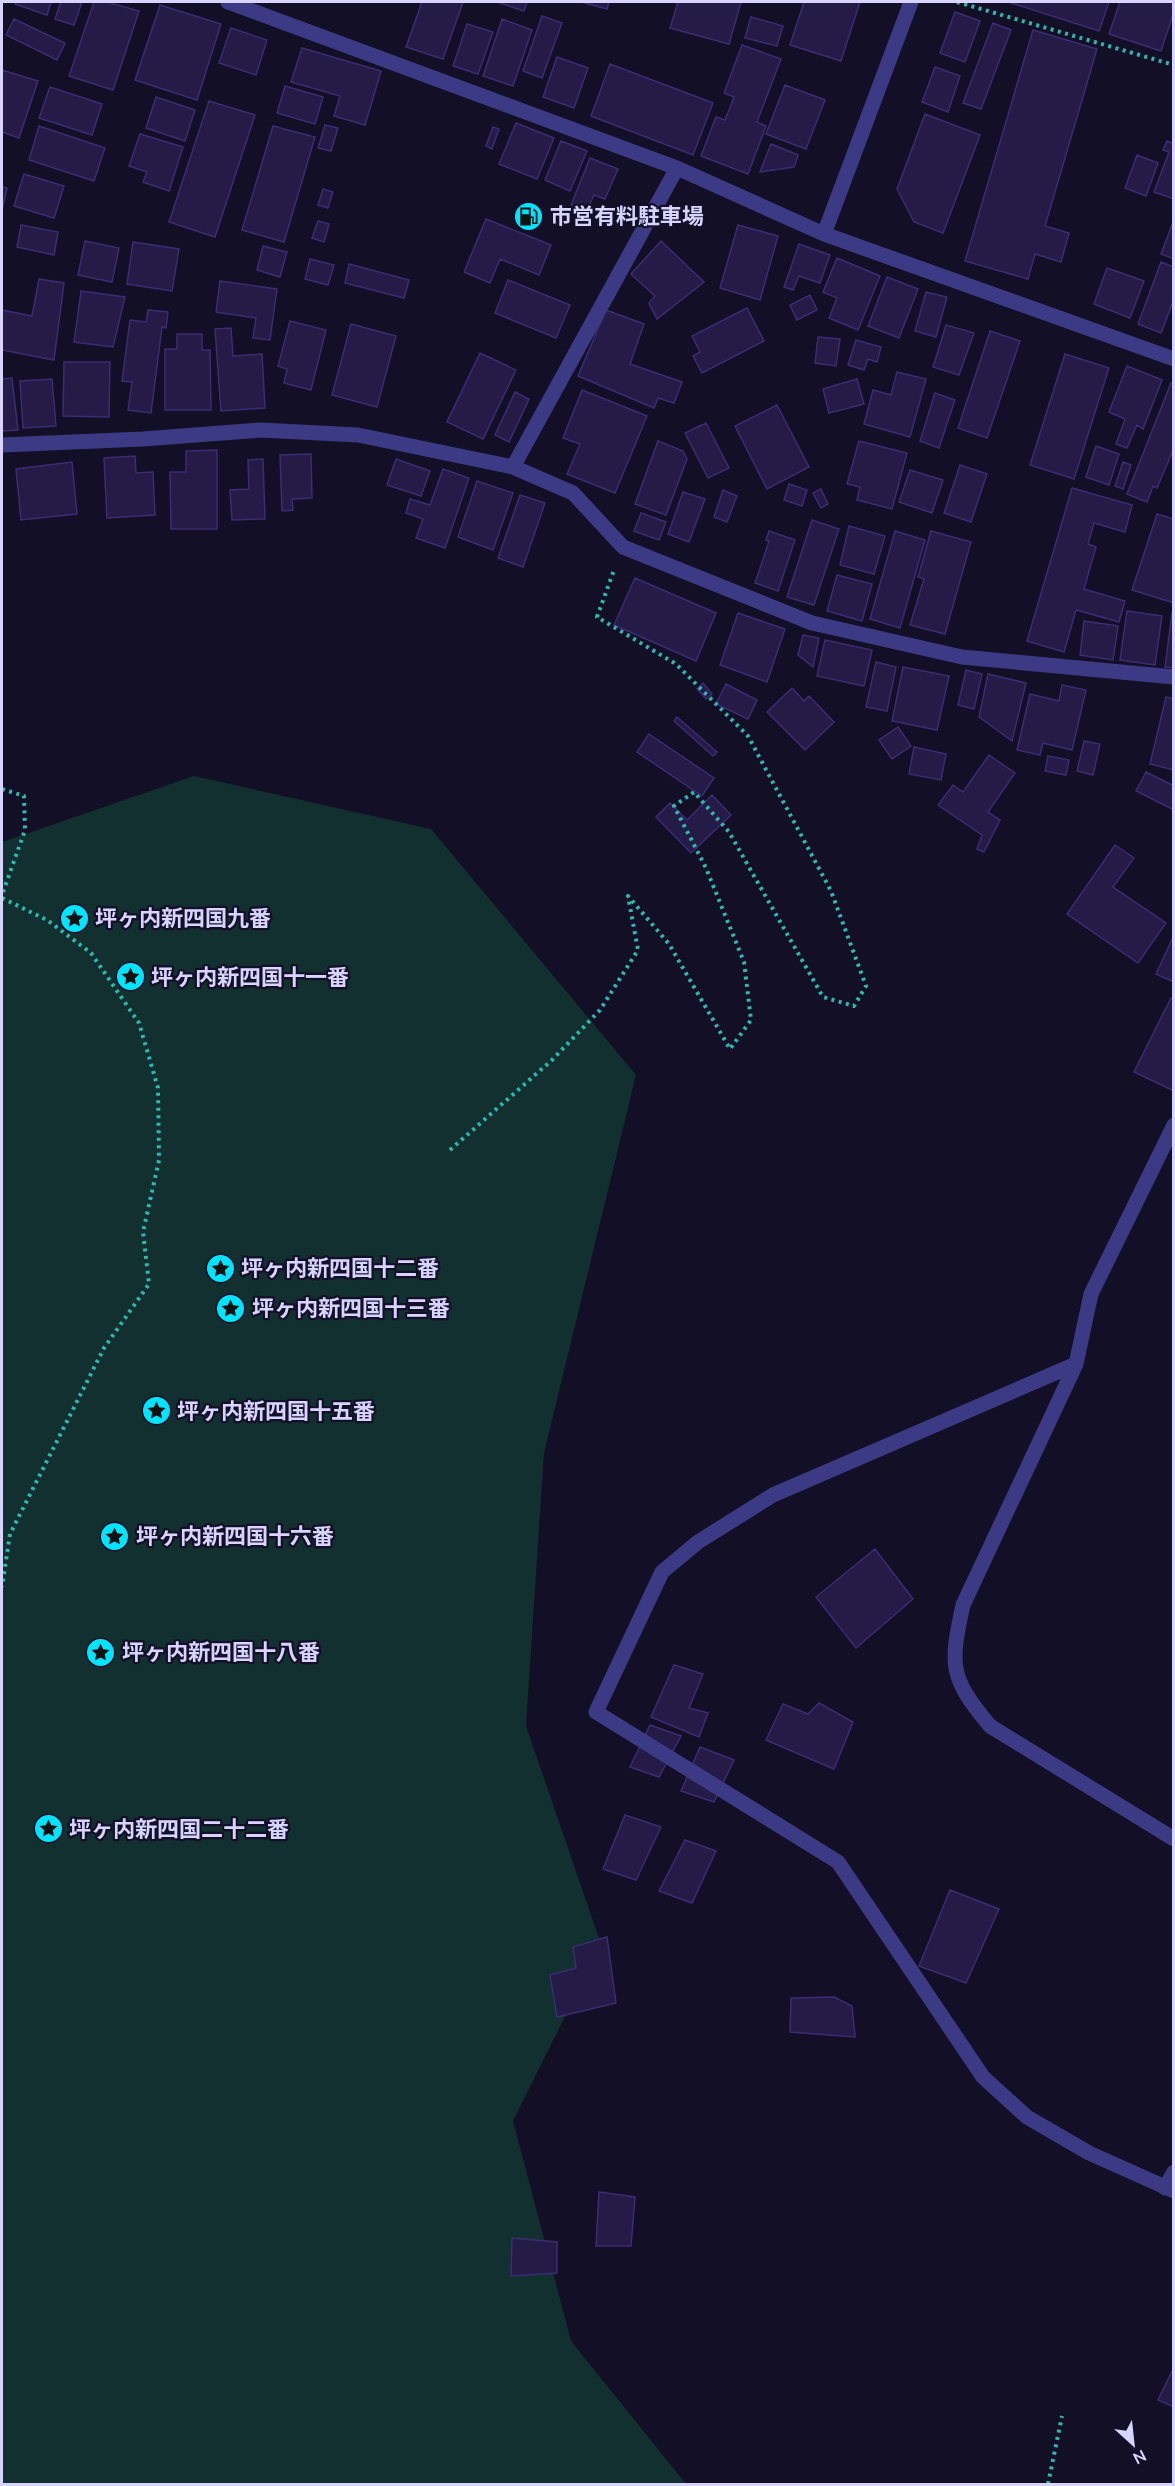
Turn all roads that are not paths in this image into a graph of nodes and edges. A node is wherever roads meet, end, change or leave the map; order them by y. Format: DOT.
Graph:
graph roads {
  1 [pos="228,2"];
  2 [pos="910,2"];
  3 [pos="677,168"];
  4 [pos="824,234"];
  5 [pos="1173,359"];
  6 [pos="2,445"];
  7 [pos="513,467"];
  8 [pos="1173,677"];
  9 [pos="1173,1125"];
  10 [pos="1076,1365"];
  11 [pos="1173,1839"];
  12 [pos="1173,2172"];
  13 [pos="1169,2189"];
  1 -- 3 [label="street"];
  2 -- 4 [label="street"];
  3 -- 4 [label="street"];
  3 -- 7 [label="street"];
  4 -- 5 [label="street"];
  6 -- 7 [label="street"];
  7 -- 8 [label="street"];
  9 -- 10 [label="street"];
  10 -- 11 [label="street"];
  10 -- 13 [label="street"];
  12 -- 13 [label="street"];
}
